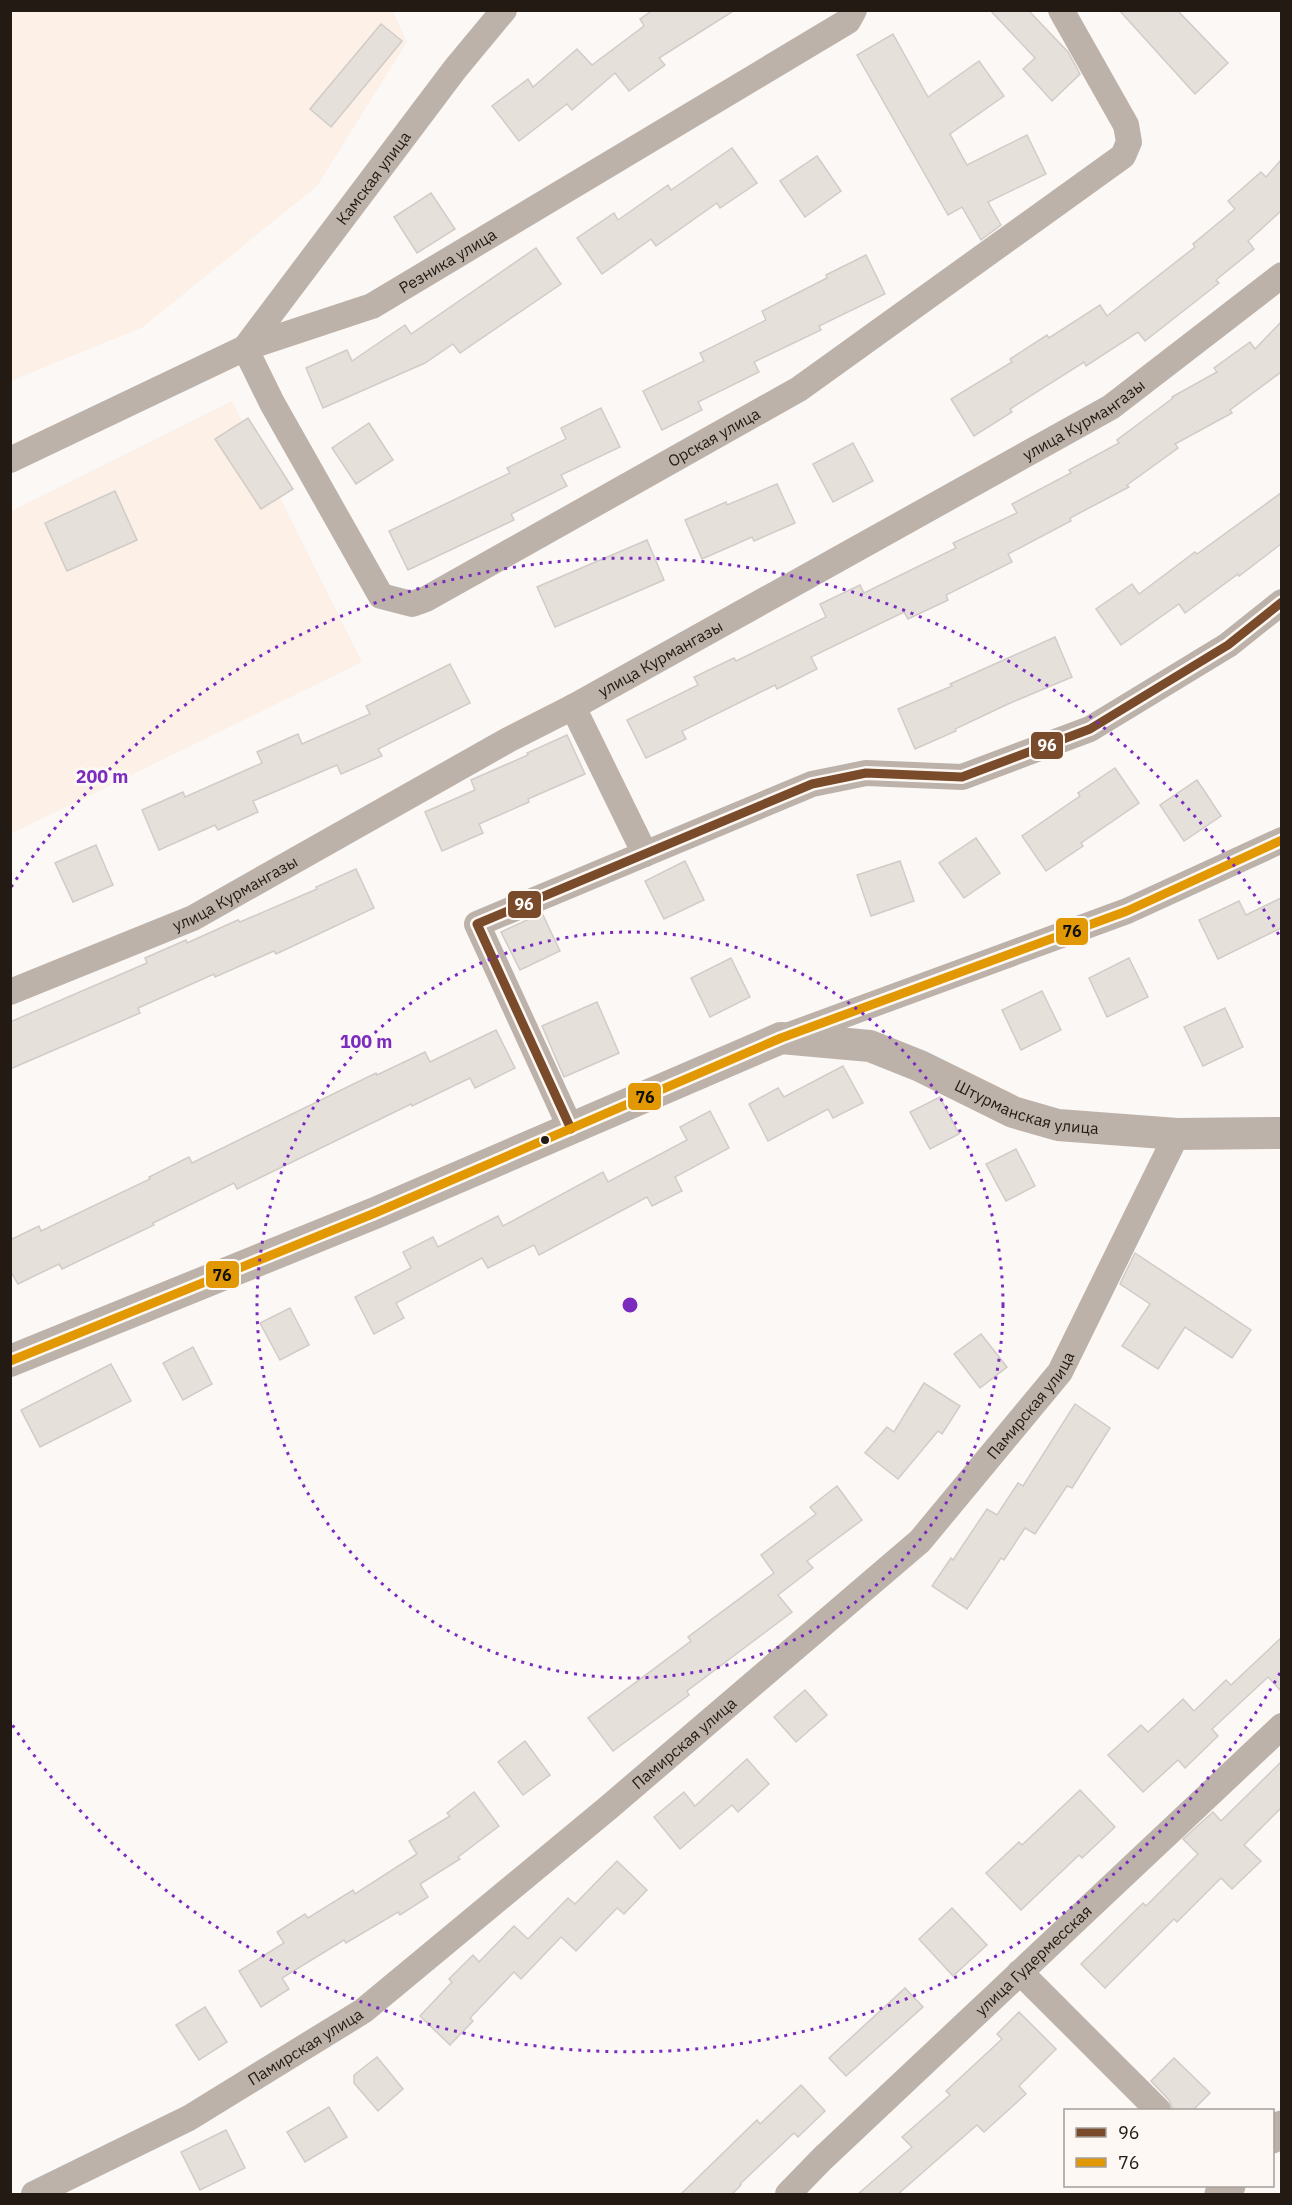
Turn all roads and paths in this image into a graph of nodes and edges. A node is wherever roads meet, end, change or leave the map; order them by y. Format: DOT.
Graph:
graph roads {
  1 [pos="504,10"];
  2 [pos="854,10"];
  3 [pos="1061,10"];
  4 [pos="1281,275"];
  5 [pos="245,348"];
  6 [pos="10,460"];
  7 [pos="1281,602"];
  8 [pos="573,707"];
  9 [pos="1281,840"];
  10 [pos="645,854"];
  11 [pos="10,992"];
  12 [pos="781,1038"];
  13 [pos="571,1129"];
  14 [pos="1281,1133"];
  15 [pos="1177,1134"];
  16 [pos="10,1361"];
  17 [pos="1281,1726"];
  18 [pos="1020,1972"];
  19 [pos="1157,2109"];
  20 [pos="34,2194"];
  21 [pos="788,2194"];
  1 -- 5 [label="street, Камская улица"];
  2 -- 5 [label="street, Резника улица"];
  3 -- 5 [label="street, Орская улица"];
  4 -- 8 [label="street, улица Курмангазы"];
  5 -- 6 [label="street, Резника улица"];
  7 -- 10 [label="street"];
  8 -- 10 [label="street"];
  8 -- 11 [label="street, улица Курмангазы"];
  9 -- 12 [label="street"];
  10 -- 13 [label="street"];
  12 -- 13 [label="street"];
  12 -- 15 [label="street, Штурманская улица"];
  13 -- 16 [label="street"];
  14 -- 15 [label="street, Штурманская улица"];
  15 -- 20 [label="street, Памирская улица"];
  17 -- 18 [label="street, улица Гудермесская"];
  18 -- 19 [label="street"];
  18 -- 21 [label="street, улица Гудермесская"];
}
